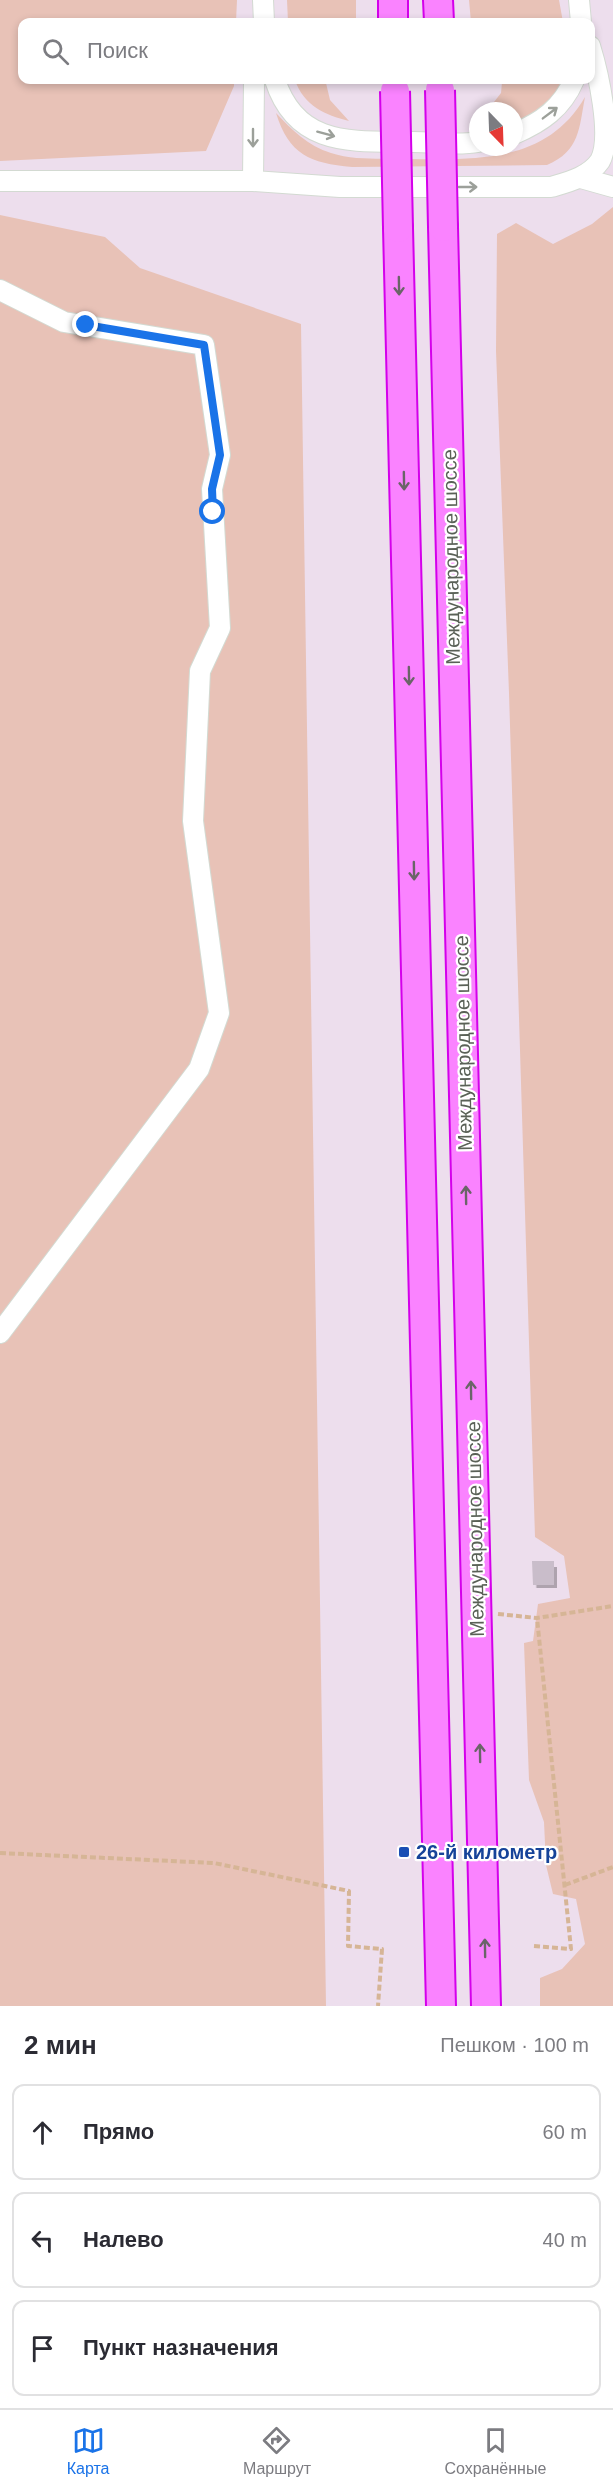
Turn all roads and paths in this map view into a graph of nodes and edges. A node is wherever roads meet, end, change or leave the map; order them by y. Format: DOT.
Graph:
graph roads {
  1 [pos="393,0"];
  2 [pos="438,0"];
  3 [pos="393,18"];
  4 [pos="438,18"];
  5 [pos="595,62"];
  6 [pos="254,84"];
  7 [pos="276,84"];
  8 [pos="572,84"];
  9 [pos="394,85"];
  10 [pos="439,85"];
  11 [pos="523,130"];
  12 [pos="469,142"];
  13 [pos="581,178"];
  14 [pos="0,181"];
  15 [pos="253,181"];
  16 [pos="613,187"];
  17 [pos="0,290"];
  18 [pos="0,1333"];
  19 [pos="613,1606"];
  20 [pos="477,1611"];
  21 [pos="537,1618"];
  22 [pos="0,1853"];
  23 [pos="613,1867"];
  24 [pos="565,1885"];
  25 [pos="534,1946"];
  26 [pos="378,2006"];
  27 [pos="441,2006"];
  28 [pos="486,2006"];
  1 -- 3 [label="highway"];
  2 -- 4 [label="highway"];
  5 -- 13 [label="street"];
  6 -- 15 [label="street, one-way"];
  7 -- 12 [label="street, one-way"];
  11 -- 8 [label="street, one-way"];
  9 -- 27 [label="highway, one-way, bridge"];
  20 -- 10 [label="highway, Международное шоссе, one-way, bridge"];
  15 -- 13 [label="street, one-way"];
  13 -- 16 [label="street"];
  14 -- 15 [label="street"];
  17 -- 18 [label="street"];
  19 -- 21 [label="path"];
  20 -- 21 [label="path"];
  28 -- 20 [label="highway, Международное шоссе, one-way"];
  21 -- 24 [label="path"];
  22 -- 26 [label="path"];
  23 -- 24 [label="path"];
  24 -- 25 [label="path"];
}
